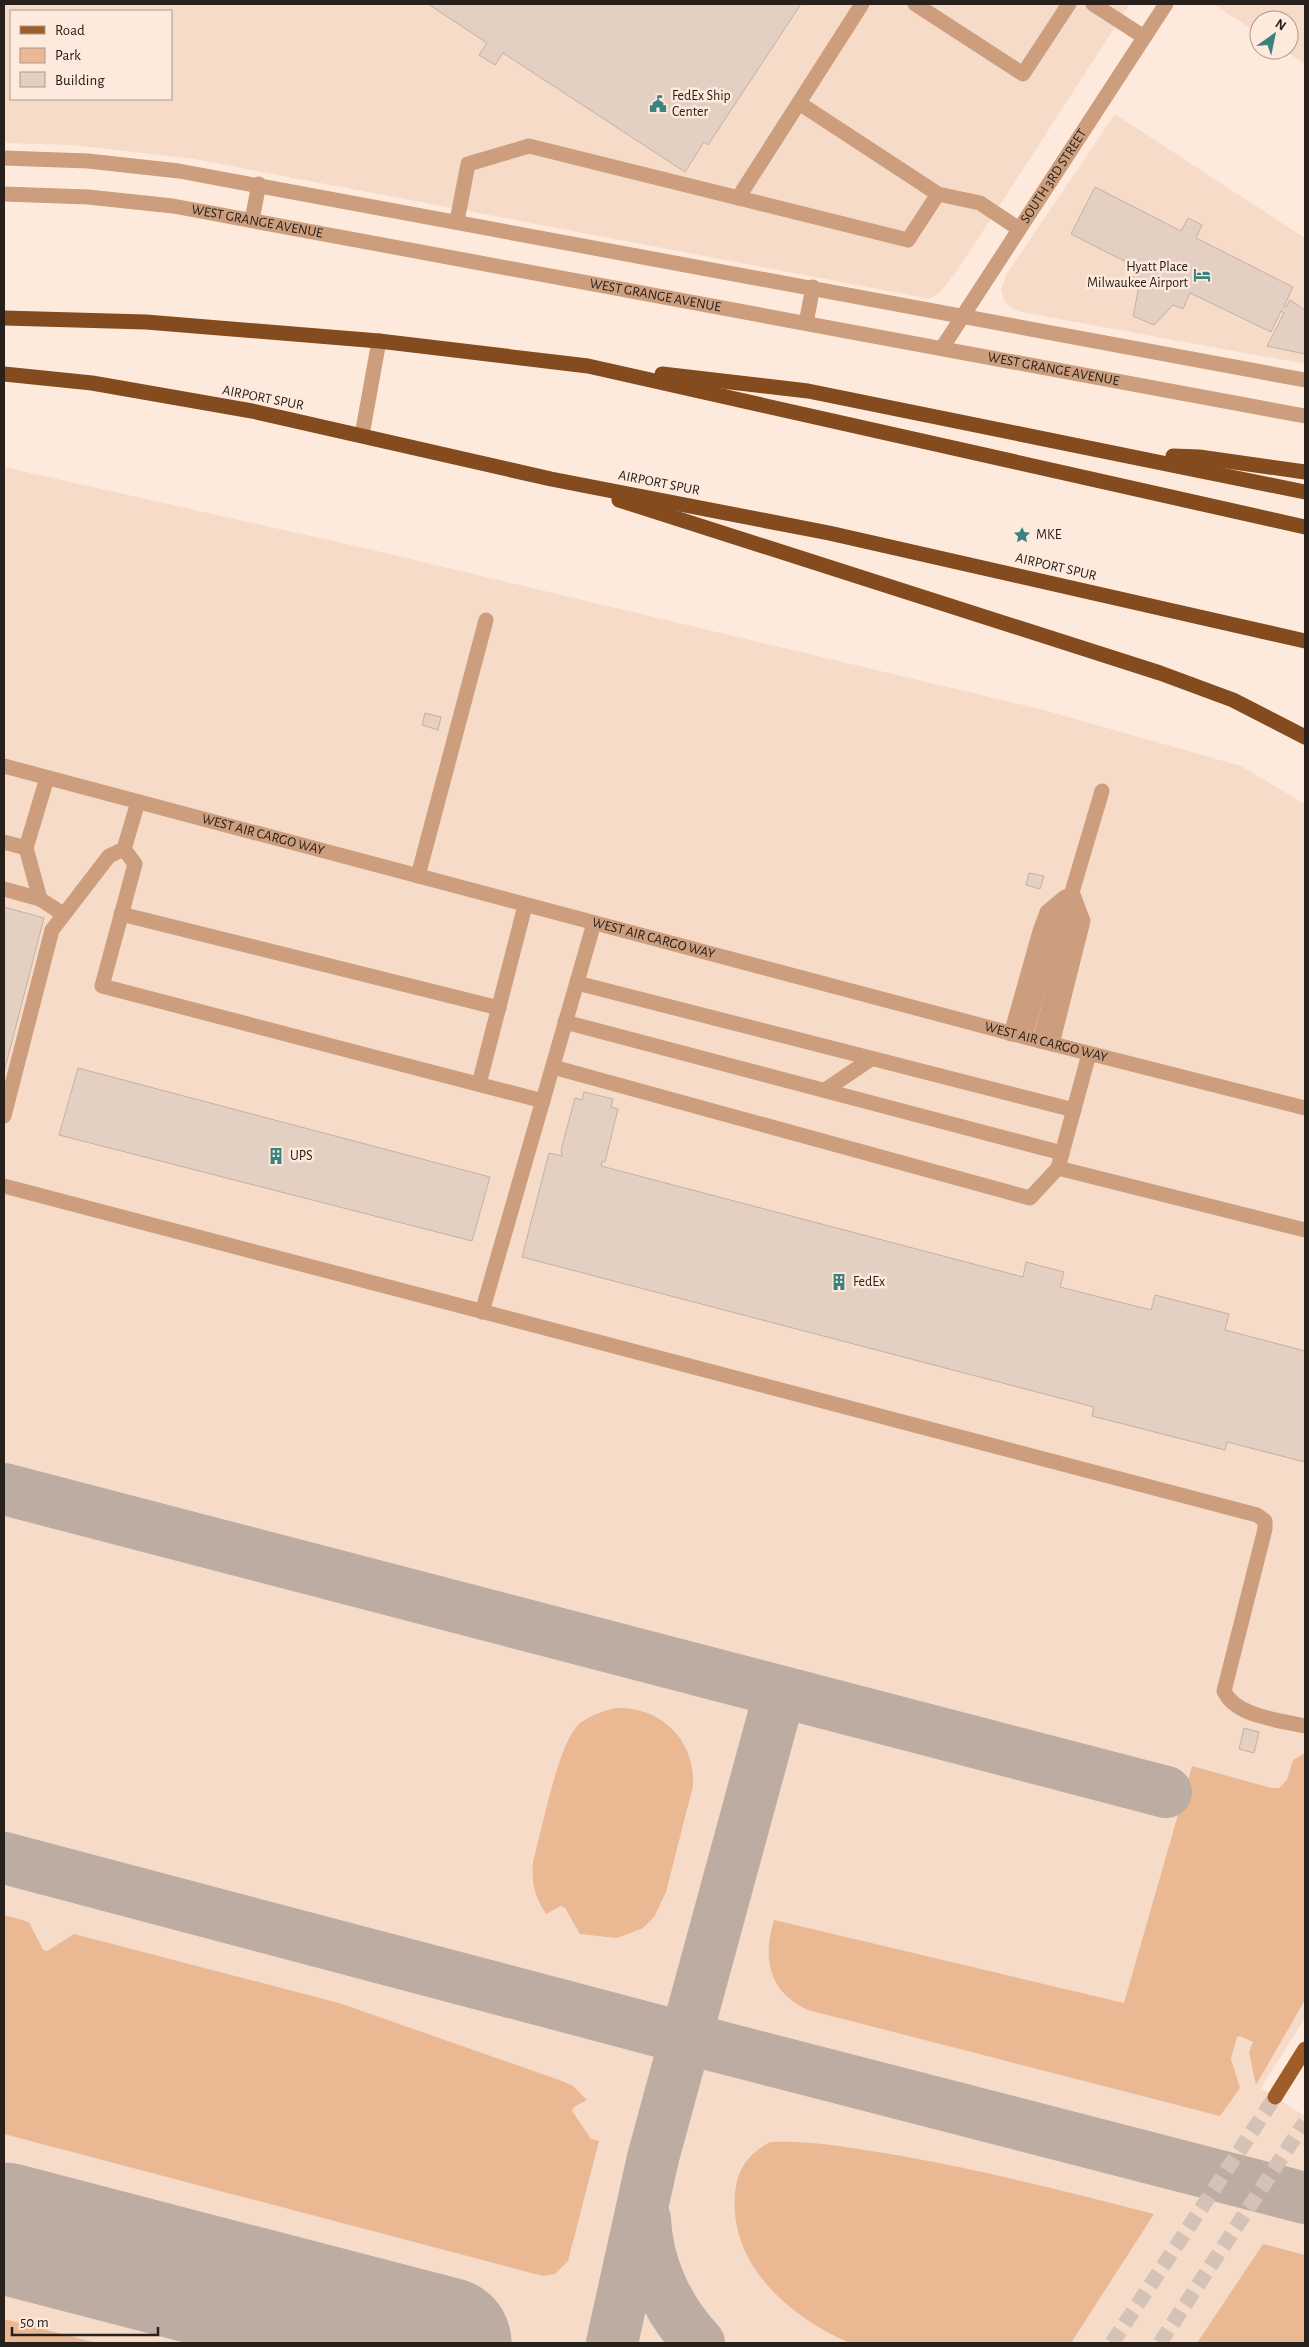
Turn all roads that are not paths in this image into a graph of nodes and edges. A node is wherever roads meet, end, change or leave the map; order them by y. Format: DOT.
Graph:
graph roads {
  1 [pos="862,4"];
  2 [pos="915,4"];
  3 [pos="1069,4"];
  4 [pos="1093,4"];
  5 [pos="1166,4"];
  6 [pos="1144,37"];
  7 [pos="799,103"];
  8 [pos="4,158"];
  9 [pos="259,184"];
  10 [pos="4,194"];
  11 [pos="938,194"];
  12 [pos="738,198"];
  13 [pos="252,220"];
  14 [pos="456,221"];
  15 [pos="1020,229"];
  16 [pos="812,287"];
  17 [pos="963,315"];
  18 [pos="4,318"];
  19 [pos="806,323"];
  20 [pos="379,341"];
  21 [pos="942,348"];
  22 [pos="588,366"];
  23 [pos="4,374"];
  24 [pos="1305,380"];
  25 [pos="1305,416"];
  26 [pos="362,435"];
  27 [pos="1126,454"];
  28 [pos="1305,472"];
  29 [pos="550,479"];
  30 [pos="1305,492"];
  31 [pos="1305,527"];
  32 [pos="486,620"];
  33 [pos="1305,641"];
  34 [pos="1305,737"];
  35 [pos="4,766"];
  36 [pos="48,778"];
  37 [pos="1102,791"];
  38 [pos="138,802"];
  39 [pos="4,842"];
  40 [pos="26,848"];
  41 [pos="124,849"];
  42 [pos="418,876"];
  43 [pos="4,889"];
  44 [pos="1072,892"];
  45 [pos="40,898"];
  46 [pos="525,906"];
  47 [pos="63,914"];
  48 [pos="121,914"];
  49 [pos="594,923"];
  50 [pos="577,983"];
  51 [pos="499,1008"];
  52 [pos="565,1022"];
  53 [pos="1018,1036"];
  54 [pos="1046,1043"];
  55 [pos="1089,1054"];
  56 [pos="871,1059"];
  57 [pos="552,1066"];
  58 [pos="479,1084"];
  59 [pos="825,1090"];
  60 [pos="543,1101"];
  61 [pos="1305,1108"];
  62 [pos="1074,1110"];
  63 [pos="4,1116"];
  64 [pos="1062,1153"];
  65 [pos="1058,1168"];
  66 [pos="4,1186"];
  67 [pos="1305,1230"];
  68 [pos="482,1312"];
  69 [pos="1305,1726"];
  70 [pos="1305,2049"];
  71 [pos="1275,2097"];
  1 -- 7 [label="street"];
  2 -- 3 [label="street"];
  4 -- 6 [label="street"];
  5 -- 6 [label="street, SOUTH 3RD STREET"];
  6 -- 15 [label="street, SOUTH 3RD STREET"];
  7 -- 11 [label="street"];
  7 -- 12 [label="street"];
  8 -- 9 [label="street"];
  9 -- 13 [label="street"];
  9 -- 14 [label="street"];
  10 -- 13 [label="street, WEST GRANGE AVENUE"];
  11 -- 12 [label="street"];
  11 -- 15 [label="street"];
  12 -- 14 [label="street"];
  13 -- 19 [label="street, WEST GRANGE AVENUE"];
  14 -- 16 [label="street"];
  15 -- 17 [label="street, SOUTH 3RD STREET"];
  16 -- 17 [label="street"];
  16 -- 19 [label="street"];
  17 -- 21 [label="street, SOUTH 3RD STREET"];
  17 -- 24 [label="street"];
  18 -- 20 [label="highway"];
  19 -- 21 [label="street, WEST GRANGE AVENUE"];
  20 -- 22 [label="highway"];
  20 -- 26 [label="street"];
  21 -- 25 [label="street, WEST GRANGE AVENUE"];
  22 -- 27 [label="highway"];
  22 -- 31 [label="highway"];
  23 -- 26 [label="highway, AIRPORT SPUR"];
  26 -- 29 [label="highway, AIRPORT SPUR"];
  27 -- 28 [label="highway"];
  27 -- 30 [label="highway"];
  29 -- 33 [label="highway, AIRPORT SPUR"];
  29 -- 34 [label="highway"];
  32 -- 42 [label="street"];
  35 -- 36 [label="street, WEST AIR CARGO WAY"];
  36 -- 38 [label="street, WEST AIR CARGO WAY"];
  36 -- 40 [label="street"];
  37 -- 44 [label="street"];
  38 -- 41 [label="street"];
  38 -- 42 [label="street, WEST AIR CARGO WAY"];
  39 -- 40 [label="street"];
  40 -- 45 [label="street"];
  41 -- 47 [label="street"];
  41 -- 48 [label="street"];
  42 -- 46 [label="street, WEST AIR CARGO WAY"];
  43 -- 45 [label="street"];
  44 -- 53 [label="street"];
  44 -- 54 [label="street"];
  45 -- 47 [label="street"];
  46 -- 49 [label="street, WEST AIR CARGO WAY"];
  46 -- 51 [label="street"];
  47 -- 63 [label="street"];
  48 -- 51 [label="street"];
  48 -- 58 [label="street"];
  49 -- 50 [label="street"];
  49 -- 53 [label="street, WEST AIR CARGO WAY"];
  50 -- 52 [label="street"];
  50 -- 56 [label="street"];
  51 -- 58 [label="street"];
  52 -- 57 [label="street"];
  52 -- 59 [label="street"];
  53 -- 54 [label="street, WEST AIR CARGO WAY"];
  54 -- 55 [label="street, WEST AIR CARGO WAY"];
  55 -- 61 [label="street, WEST AIR CARGO WAY"];
  55 -- 62 [label="street"];
  56 -- 59 [label="street"];
  56 -- 62 [label="street"];
  57 -- 60 [label="street"];
  57 -- 65 [label="street"];
  58 -- 60 [label="street"];
  59 -- 64 [label="street"];
  60 -- 68 [label="street"];
  62 -- 64 [label="street"];
  64 -- 65 [label="street"];
  65 -- 67 [label="street"];
  66 -- 68 [label="street"];
  68 -- 69 [label="street"];
  70 -- 71 [label="main road"];
}
